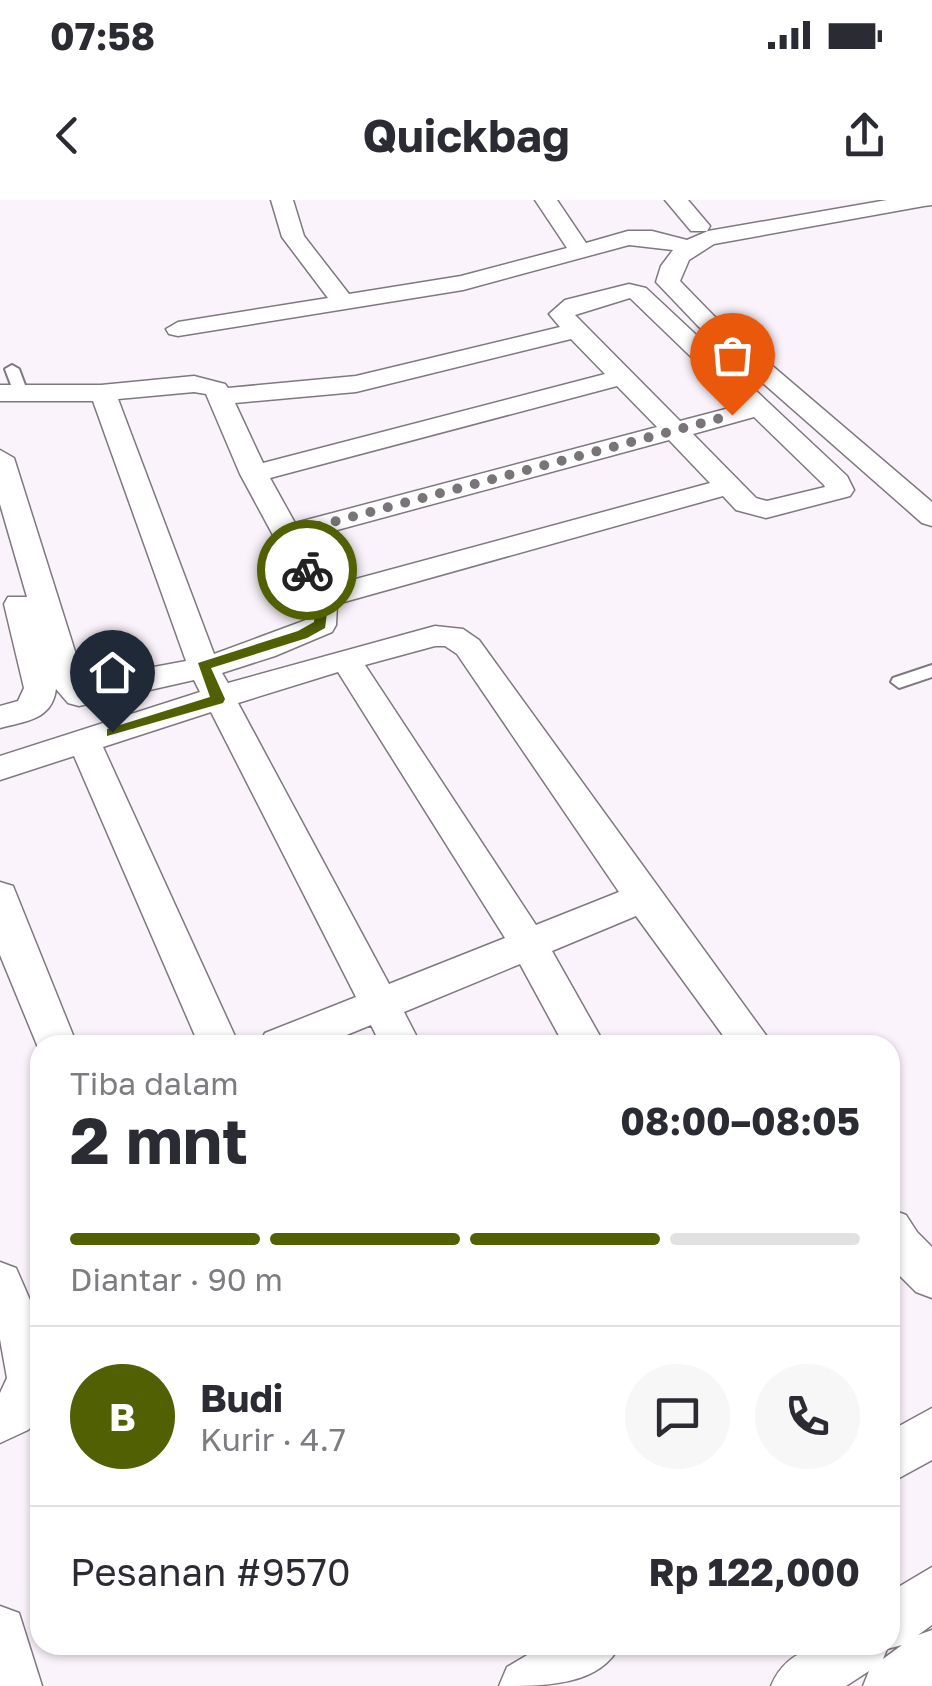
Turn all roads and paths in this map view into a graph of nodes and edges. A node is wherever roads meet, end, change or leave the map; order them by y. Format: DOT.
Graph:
graph roads {
  1 [pos="282,200"];
  2 [pos="546,200"];
  3 [pos="924,200"];
  4 [pos="723,210"];
  5 [pos="686,227"];
  6 [pos="580,250"];
  7 [pos="344,303"];
  8 [pos="178,329"];
  9 [pos="577,330"];
  10 [pos="623,377"];
  11 [pos="11,385"];
  12 [pos="101,393"];
  13 [pos="226,408"];
  14 [pos="759,408"];
  15 [pos="676,429"];
  16 [pos="0,458"];
  17 [pos="254,474"];
  18 [pos="729,486"];
  19 [pos="0,511"];
  20 [pos="932,517"];
  21 [pos="288,534"];
  22 [pos="4,561"];
  23 [pos="322,598"];
  24 [pos="13,634"];
  25 [pos="346,660"];
  26 [pos="203,666"];
  27 [pos="932,671"];
  28 [pos="899,682"];
  29 [pos="218,699"];
  30 [pos="0,717"];
  31 [pos="83,740"];
  32 [pos="0,768"];
  33 [pos="0,896"];
  34 [pos="643,898"];
  35 [pos="529,945"];
  36 [pos="378,1002"];
  37 [pos="53,1035"];
  38 [pos="215,1035"];
  39 [pos="301,1035"];
  40 [pos="396,1035"];
  41 [pos="579,1035"];
  42 [pos="745,1035"];
  43 [pos="900,1245"];
  44 [pos="932,1278"];
  45 [pos="0,1283"];
  46 [pos="30,1370"];
  47 [pos="30,1383"];
  48 [pos="0,1419"];
  49 [pos="932,1432"];
  50 [pos="900,1453"];
  51 [pos="932,1593"];
  52 [pos="900,1617"];
  53 [pos="0,1632"];
  54 [pos="577,1655"];
  55 [pos="846,1655"];
  56 [pos="932,1656"];
  57 [pos="15,1686"];
  58 [pos="526,1686"];
  59 [pos="798,1686"];
  60 [pos="890,1686"];
  1 -- 7 [label="street"];
  2 -- 6 [label="street"];
  3 -- 5 [label="street"];
  4 -- 5 [label="street"];
  5 -- 6 [label="street"];
  5 -- 20 [label="street"];
  6 -- 7 [label="street"];
  7 -- 8 [label="street"];
  9 -- 10 [label="street"];
  9 -- 13 [label="street"];
  9 -- 14 [label="street"];
  10 -- 15 [label="street"];
  10 -- 17 [label="street"];
  11 -- 12 [label="street"];
  12 -- 13 [label="street"];
  12 -- 26 [label="street"];
  13 -- 17 [label="street"];
  14 -- 15 [label="street"];
  14 -- 18 [label="street"];
  15 -- 18 [label="street"];
  15 -- 21 [label="street"];
  16 -- 26 [label="street"];
  17 -- 21 [label="street"];
  18 -- 23 [label="street"];
  19 -- 22 [label="street"];
  21 -- 23 [label="street"];
  22 -- 24 [label="street"];
  23 -- 26 [label="street"];
  24 -- 30 [label="street"];
  25 -- 29 [label="street"];
  25 -- 34 [label="street"];
  25 -- 35 [label="street"];
  26 -- 29 [label="street"];
  27 -- 28 [label="lane"];
  29 -- 31 [label="street"];
  29 -- 36 [label="street"];
  31 -- 32 [label="street"];
  31 -- 38 [label="street"];
  33 -- 37 [label="street"];
  34 -- 35 [label="street"];
  34 -- 42 [label="street"];
  35 -- 36 [label="street"];
  35 -- 41 [label="street"];
  36 -- 39 [label="street"];
  36 -- 40 [label="street"];
  43 -- 44 [label="street"];
  45 -- 46 [label="street"];
  47 -- 48 [label="street"];
  49 -- 50 [label="street"];
  51 -- 52 [label="street"];
  53 -- 57 [label="street"];
  54 -- 58 [label="street"];
  55 -- 59 [label="street"];
  56 -- 60 [label="street"];
}
